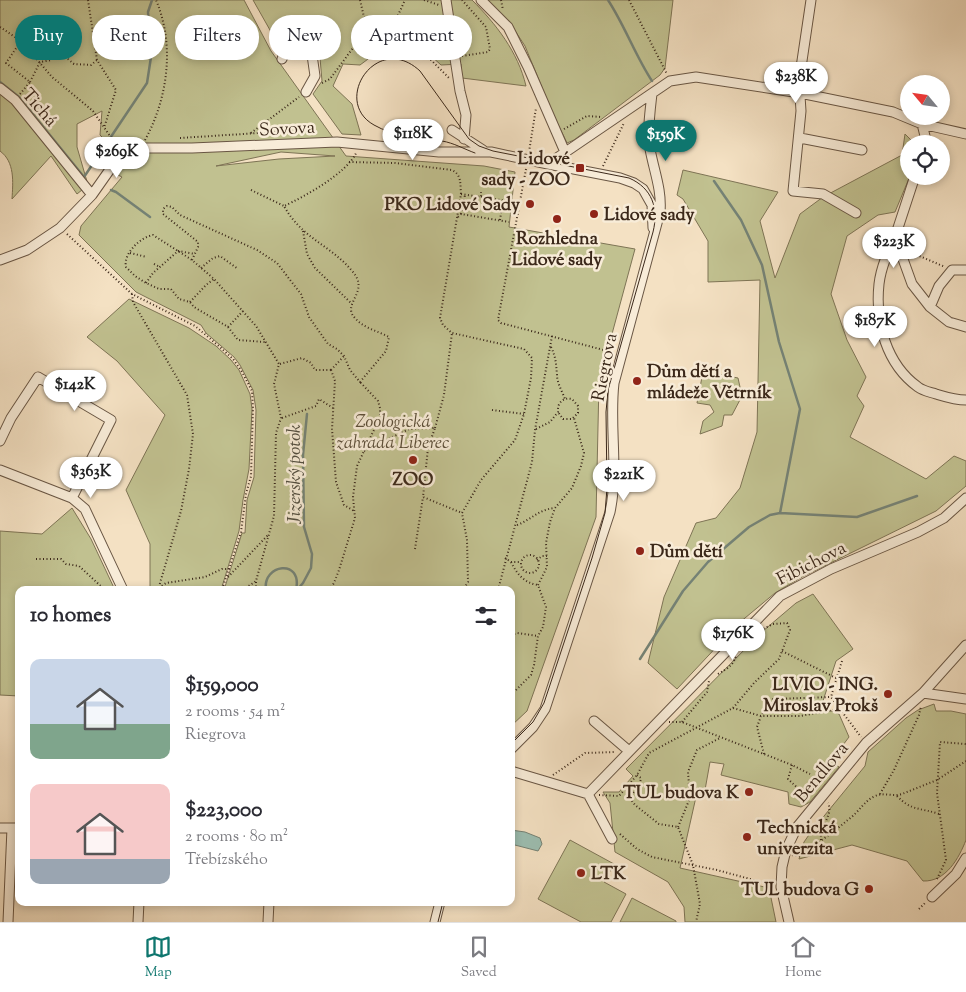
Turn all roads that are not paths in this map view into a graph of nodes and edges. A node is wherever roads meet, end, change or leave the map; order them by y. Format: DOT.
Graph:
graph roads {
  1 [pos="481,0"];
  2 [pos="811,0"];
  3 [pos="447,4"];
  4 [pos="313,60"];
  5 [pos="0,88"];
  6 [pos="306,92"];
  7 [pos="800,93"];
  8 [pos="652,94"];
  9 [pos="900,115"];
  10 [pos="926,125"];
  11 [pos="452,130"];
  12 [pos="966,134"];
  13 [pos="800,138"];
  14 [pos="464,139"];
  15 [pos="862,150"];
  16 [pos="490,152"];
  17 [pos="565,152"];
  18 [pos="549,163"];
  19 [pos="911,185"];
  20 [pos="92,194"];
  21 [pos="856,213"];
  22 [pos="895,236"];
  23 [pos="654,238"];
  24 [pos="0,260"];
  25 [pos="966,270"];
  26 [pos="930,307"];
  27 [pos="966,327"];
  28 [pos="966,400"];
  29 [pos="0,441"];
  30 [pos="0,470"];
  31 [pos="72,498"];
  32 [pos="966,498"];
  33 [pos="121,586"];
  34 [pos="966,645"];
  35 [pos="923,693"];
  36 [pos="966,699"];
  37 [pos="594,721"];
  38 [pos="515,745"];
  39 [pos="629,751"];
  40 [pos="515,772"];
  41 [pos="588,794"];
  42 [pos="0,828"];
  43 [pos="15,828"];
  44 [pos="616,837"];
  45 [pos="966,858"];
  46 [pos="932,897"];
  47 [pos="139,906"];
  48 [pos="269,906"];
  49 [pos="439,906"];
  50 [pos="8,922"];
  51 [pos="138,922"];
  52 [pos="268,922"];
  53 [pos="435,922"];
  54 [pos="789,922"];
  1 -- 17 [label="street"];
  2 -- 7 [label="street"];
  3 -- 14 [label="street"];
  4 -- 6 [label="street"];
  5 -- 20 [label="street, Tichá"];
  7 -- 8 [label="street"];
  7 -- 9 [label="street"];
  7 -- 13 [label="street"];
  8 -- 17 [label="street"];
  8 -- 23 [label="street, Riegrova"];
  10 -- 12 [label="street"];
  11 -- 14 [label="street"];
  13 -- 15 [label="street"];
  13 -- 21 [label="street"];
  14 -- 16 [label="street"];
  16 -- 18 [label="street, Sovova"];
  16 -- 20 [label="street, Sovova"];
  17 -- 18 [label="street"];
  18 -- 23 [label="street"];
  19 -- 22 [label="street"];
  20 -- 24 [label="street, Sovova"];
  22 -- 26 [label="street"];
  22 -- 28 [label="street"];
  23 -- 38 [label="street, Riegrova"];
  25 -- 26 [label="street"];
  26 -- 27 [label="street"];
  29 -- 31 [label="street"];
  30 -- 31 [label="street"];
  31 -- 33 [label="street"];
  32 -- 39 [label="street, Fibichova"];
  34 -- 35 [label="street, Bendlova"];
  35 -- 36 [label="street"];
  35 -- 54 [label="street, Bendlova"];
  37 -- 39 [label="street"];
  39 -- 41 [label="street, Fibichova"];
  40 -- 41 [label="street"];
  41 -- 44 [label="street"];
  42 -- 43 [label="street"];
  43 -- 50 [label="street"];
  45 -- 46 [label="street"];
  47 -- 51 [label="street"];
  48 -- 52 [label="street"];
  49 -- 53 [label="street"];
}
